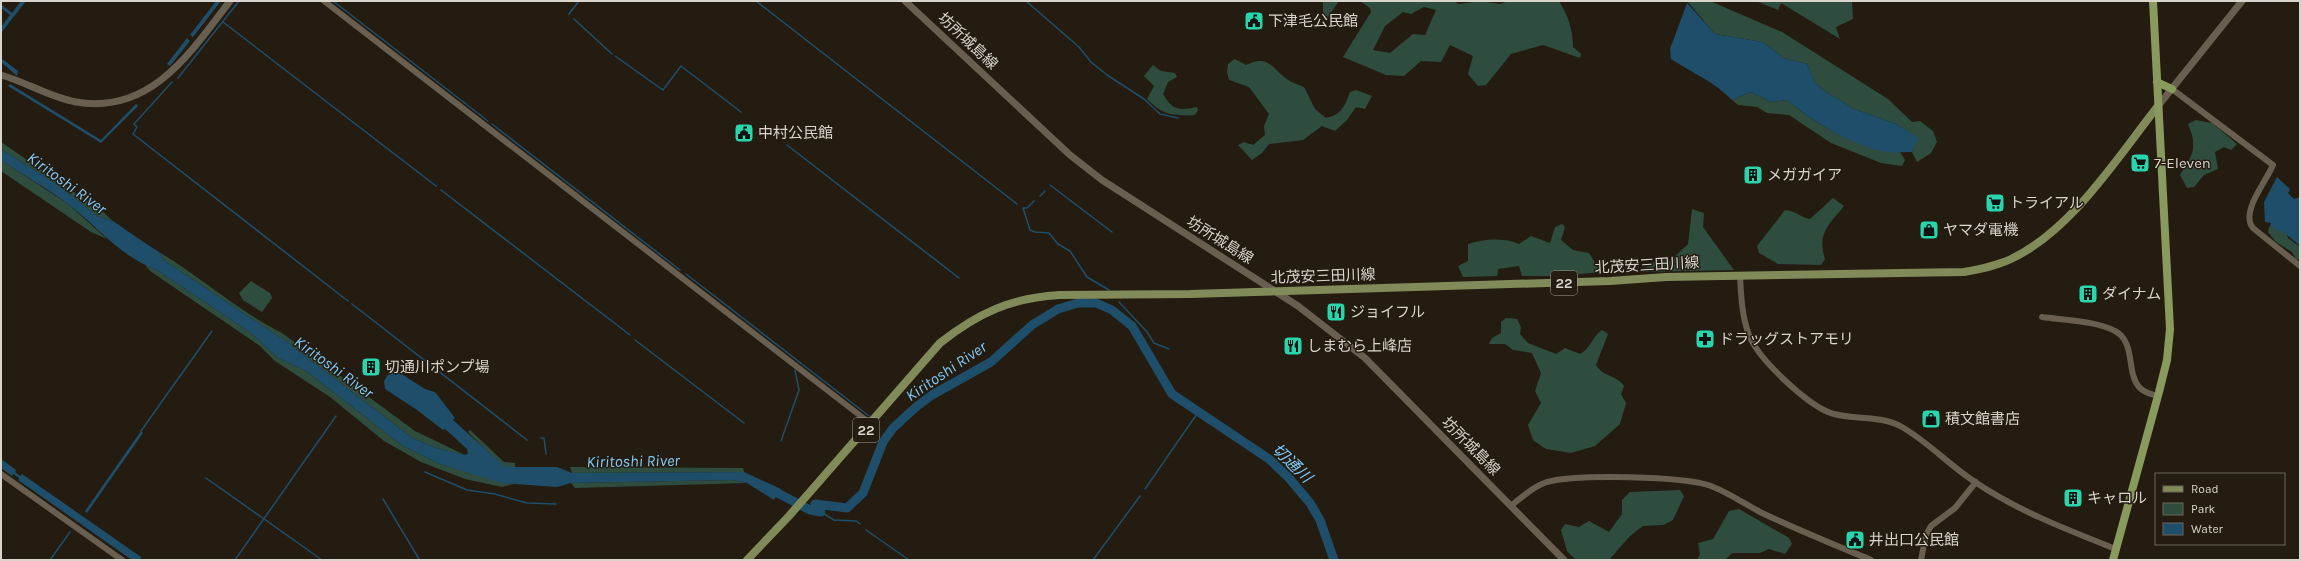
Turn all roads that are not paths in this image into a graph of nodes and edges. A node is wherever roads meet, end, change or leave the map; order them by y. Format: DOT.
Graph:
graph roads {
  1 [pos="230,1"];
  2 [pos="324,1"];
  3 [pos="905,1"];
  4 [pos="2152,1"];
  5 [pos="2242,1"];
  6 [pos="1,75"];
  7 [pos="2157,82"];
  8 [pos="2172,89"];
  9 [pos="2158,106"];
  10 [pos="2300,266"];
  11 [pos="1740,276"];
  12 [pos="1276,292"];
  13 [pos="2042,317"];
  14 [pos="2158,396"];
  15 [pos="871,424"];
  16 [pos="1,474"];
  17 [pos="1976,482"];
  18 [pos="1512,505"];
  19 [pos="2116,549"];
  20 [pos="122,560"];
  21 [pos="747,560"];
  22 [pos="1564,560"];
  23 [pos="1871,560"];
  24 [pos="1921,560"];
  25 [pos="2113,560"];
  1 -- 6 [label="main road"];
  2 -- 15 [label="street"];
  3 -- 12 [label="main road, 坊所城島線"];
  4 -- 7 [label="highway"];
  5 -- 8 [label="main road"];
  7 -- 8 [label="highway"];
  7 -- 9 [label="highway"];
  8 -- 9 [label="main road"];
  8 -- 10 [label="street"];
  9 -- 11 [label="main road, 北茂安三田川線 / 22"];
  9 -- 14 [label="highway"];
  11 -- 12 [label="main road, 北茂安三田川線 / 22"];
  11 -- 17 [label="street"];
  12 -- 15 [label="main road, 北茂安三田川線 / 22"];
  12 -- 18 [label="main road, 坊所城島線"];
  13 -- 14 [label="street"];
  14 -- 19 [label="highway"];
  15 -- 21 [label="main road, 22"];
  16 -- 20 [label="street"];
  17 -- 19 [label="street"];
  17 -- 24 [label="street"];
  18 -- 22 [label="main road, 坊所城島線"];
  18 -- 23 [label="street"];
  19 -- 25 [label="highway"];
}
